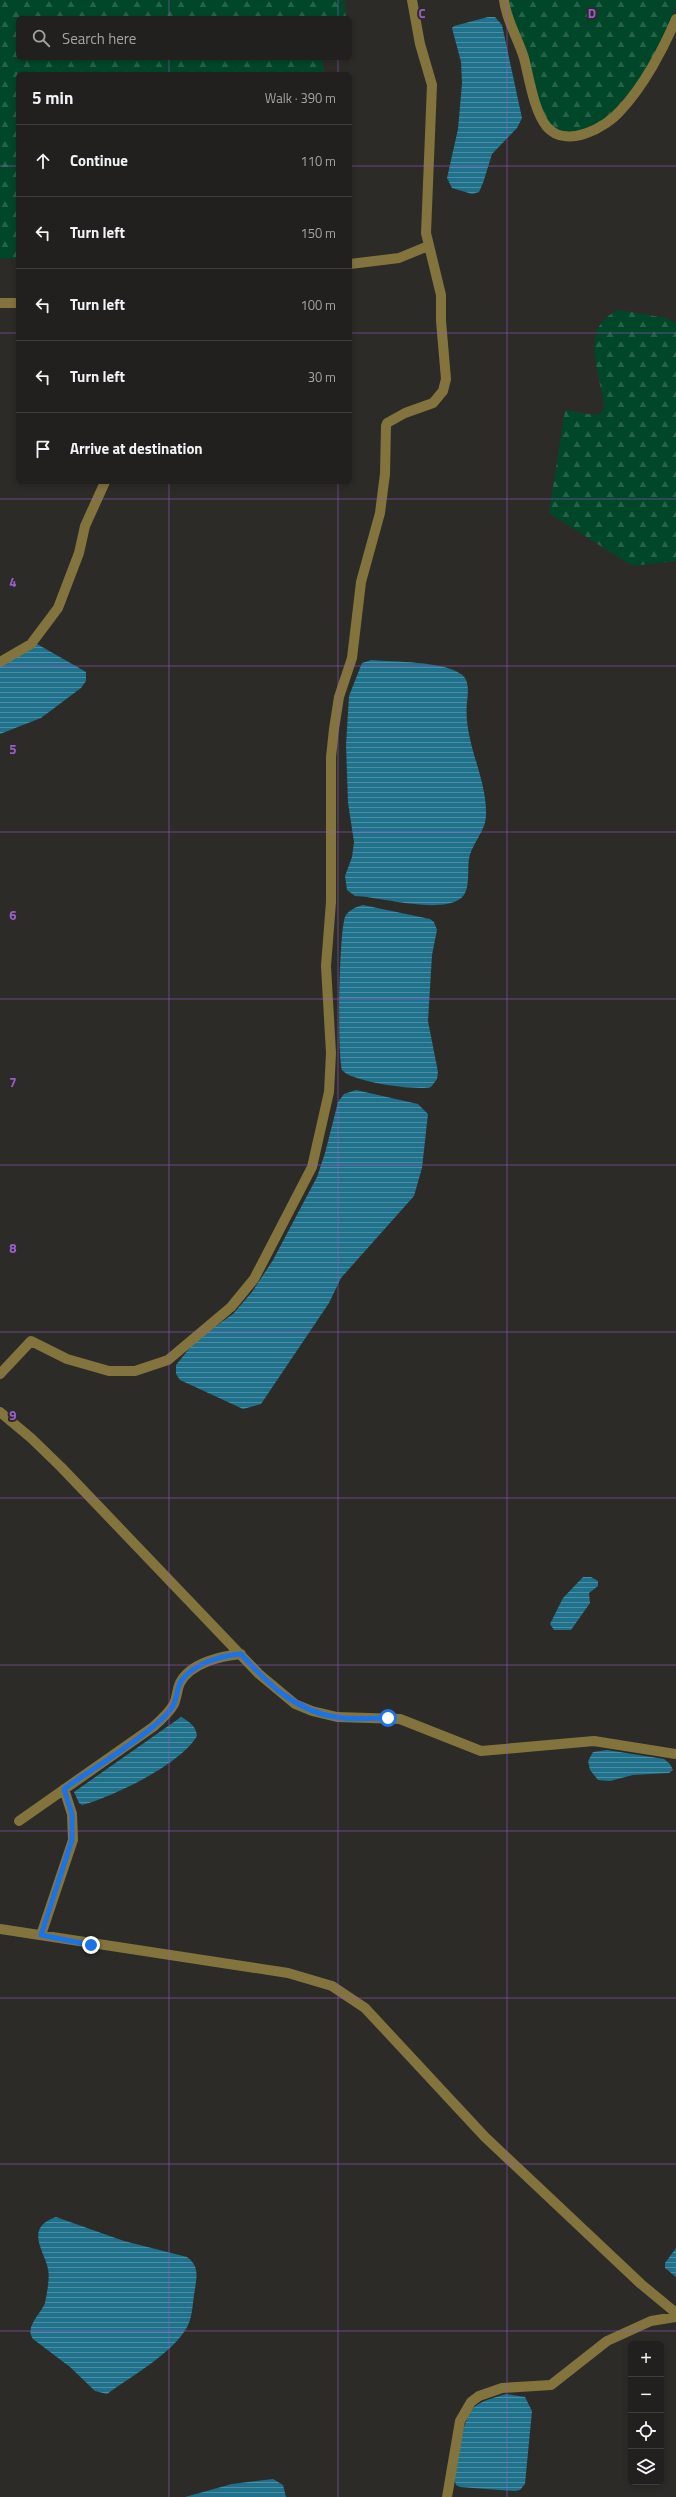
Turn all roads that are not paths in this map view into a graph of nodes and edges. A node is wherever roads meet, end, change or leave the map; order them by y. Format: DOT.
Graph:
graph roads {
  1 [pos="412,0"];
  2 [pos="504,0"];
  3 [pos="676,19"];
  4 [pos="428,246"];
  5 [pos="352,264"];
  6 [pos="16,303"];
  7 [pos="0,304"];
  8 [pos="104,484"];
  9 [pos="0,662"];
  10 [pos="0,1374"];
  11 [pos="0,1412"];
  12 [pos="241,1654"];
  13 [pos="676,1754"];
  14 [pos="64,1789"];
  15 [pos="18,1821"];
  16 [pos="0,1929"];
  17 [pos="41,1935"];
  18 [pos="676,2313"];
  19 [pos="676,2317"];
  20 [pos="447,2497"];
  1 -- 4 [label="street"];
  2 -- 3 [label="street"];
  4 -- 5 [label="street"];
  4 -- 10 [label="street"];
  6 -- 7 [label="street"];
  8 -- 9 [label="street"];
  11 -- 12 [label="street"];
  12 -- 13 [label="street"];
  12 -- 14 [label="street"];
  14 -- 15 [label="street"];
  14 -- 17 [label="street"];
  16 -- 17 [label="street"];
  17 -- 18 [label="street"];
  19 -- 20 [label="street"];
}
